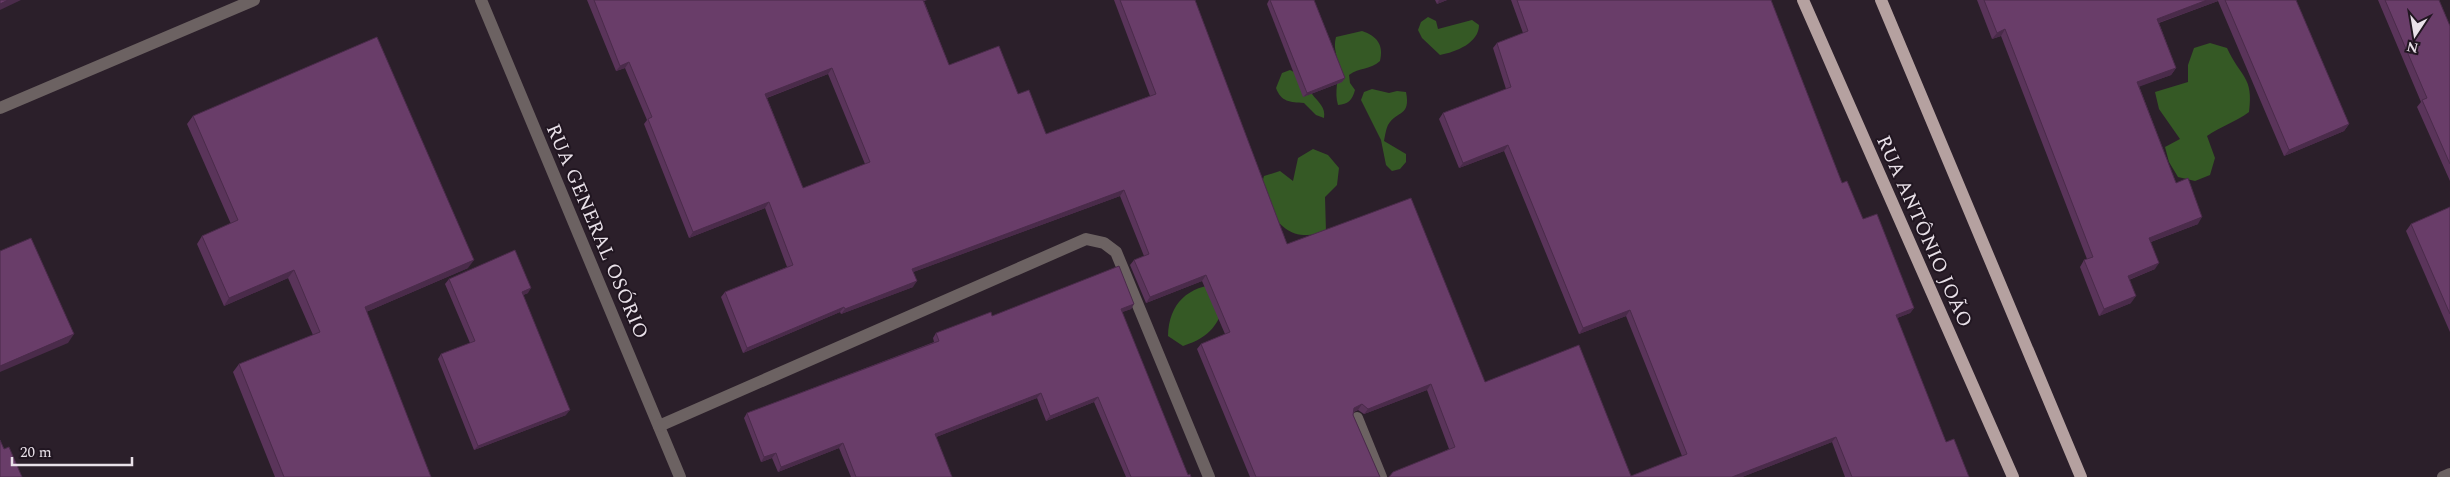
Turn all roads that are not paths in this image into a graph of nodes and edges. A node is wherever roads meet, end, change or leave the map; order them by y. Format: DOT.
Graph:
graph roads {
  1 [pos="254,0"];
  2 [pos="481,0"];
  3 [pos="1803,0"];
  4 [pos="1881,0"];
  5 [pos="0,108"];
  6 [pos="1357,418"];
  7 [pos="659,426"];
  8 [pos="2450,474"];
  9 [pos="680,477"];
  10 [pos="1209,477"];
  11 [pos="1381,477"];
  12 [pos="2013,477"];
  13 [pos="2081,477"];
  14 [pos="2443,477"];
  1 -- 5 [label="street"];
  2 -- 7 [label="street, RUA GENERAL OSÓRIO"];
  3 -- 12 [label="main road, RUA ANTÔNIO JOÃO"];
  4 -- 13 [label="main road"];
  6 -- 11 [label="street"];
  7 -- 9 [label="street, RUA GENERAL OSÓRIO"];
  7 -- 10 [label="street"];
  8 -- 14 [label="street"];
}
